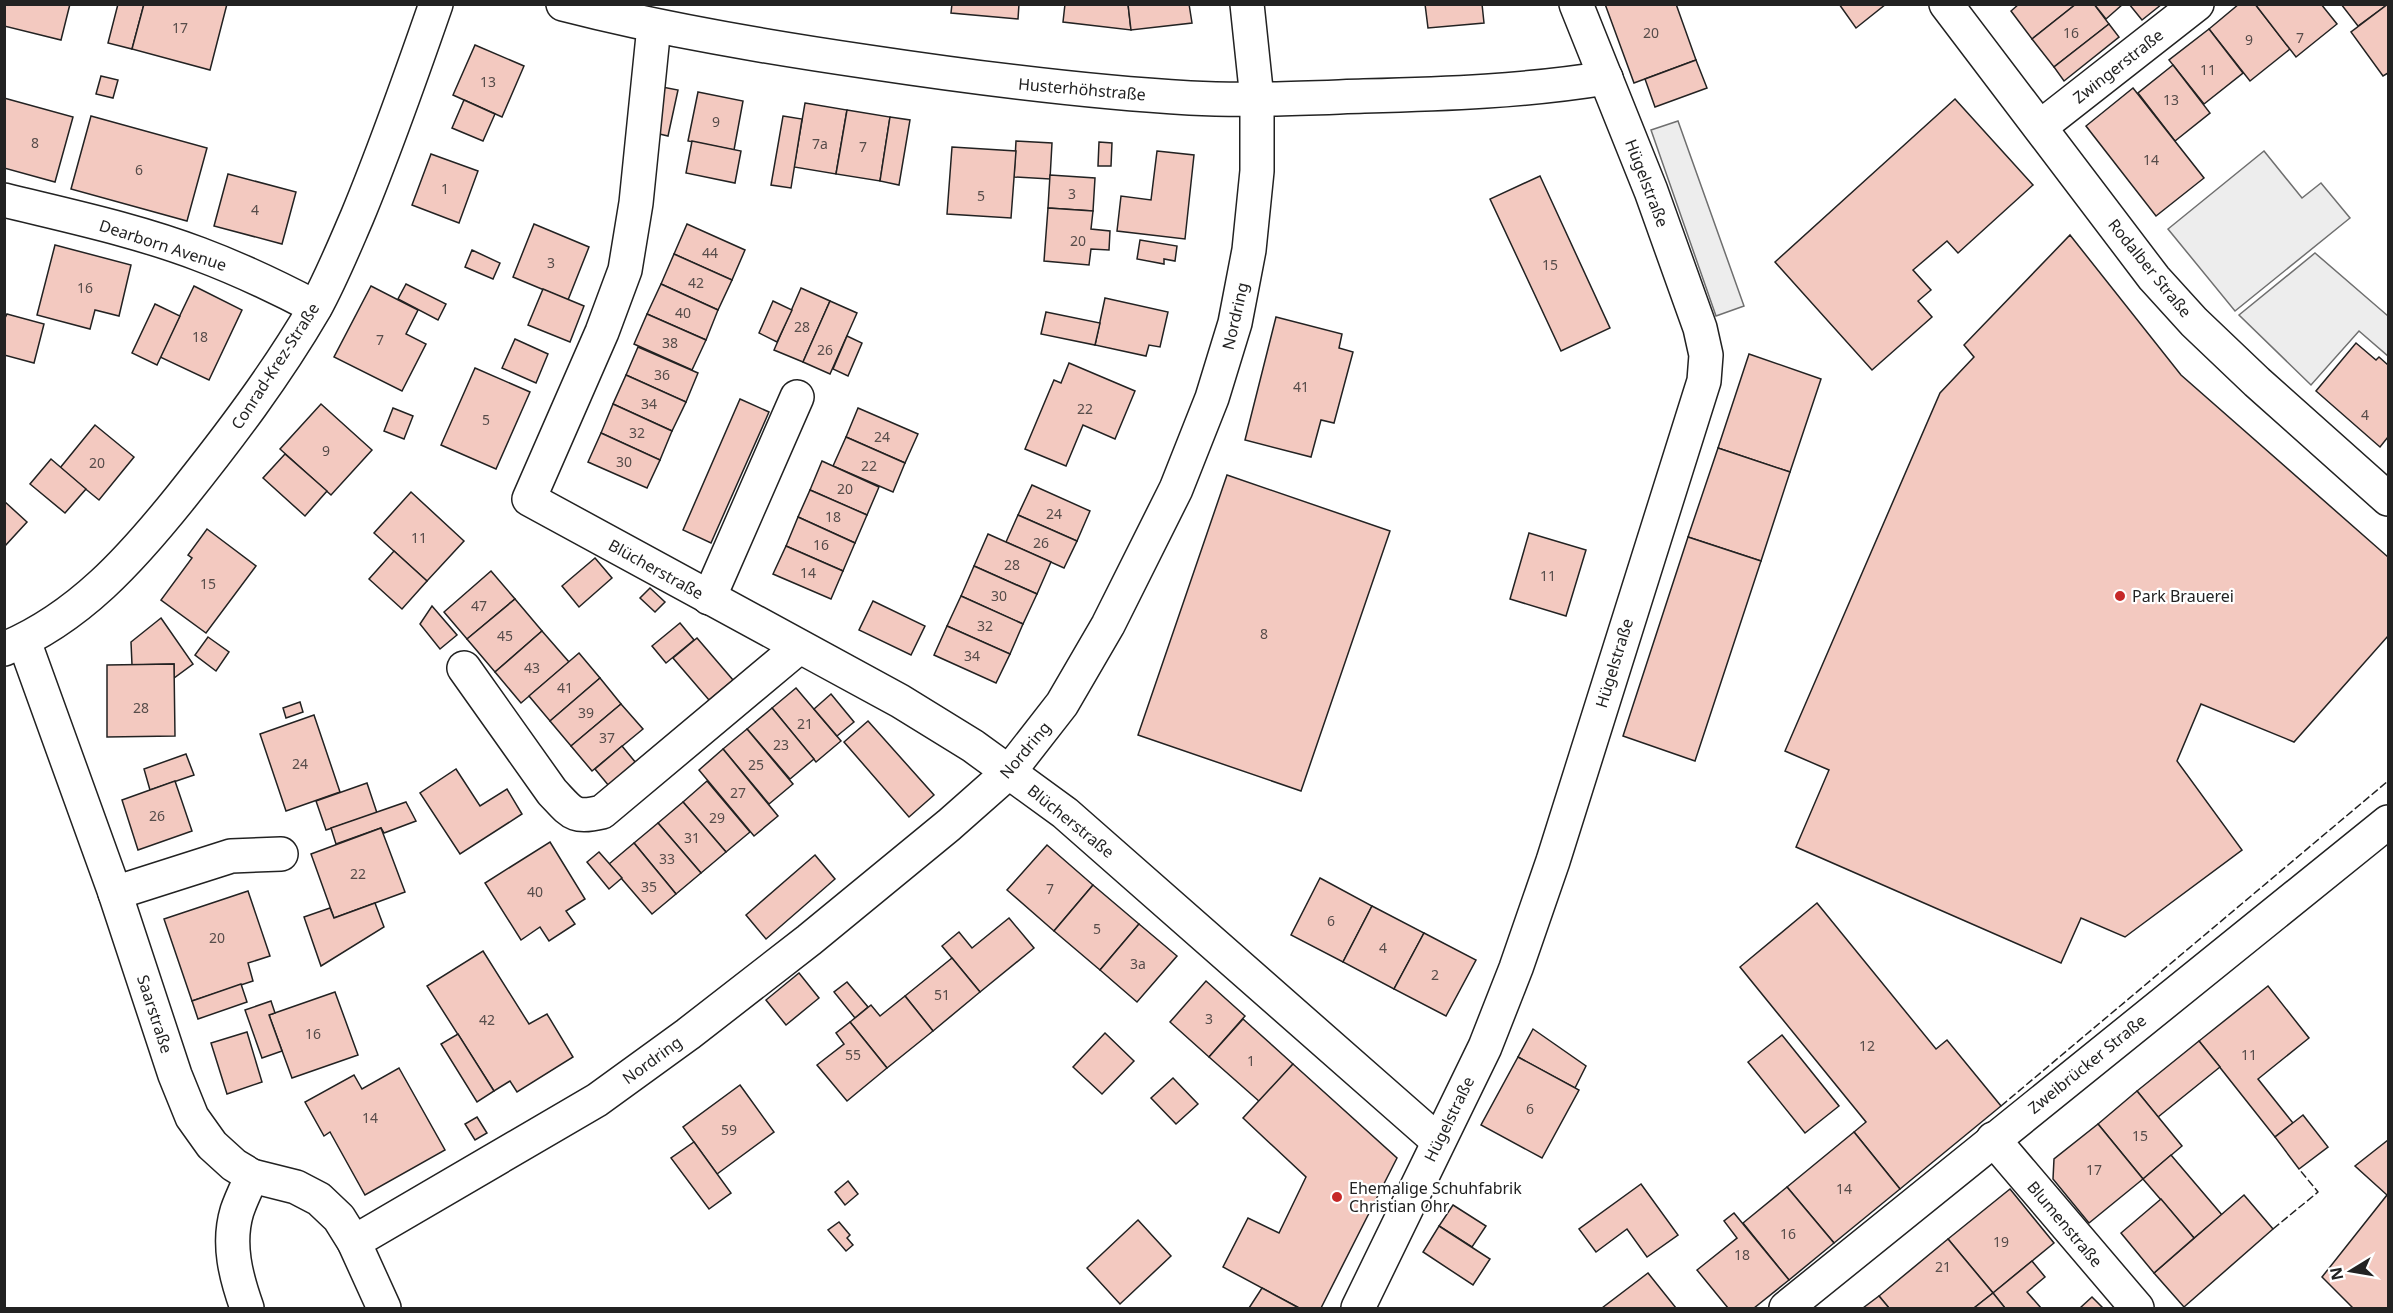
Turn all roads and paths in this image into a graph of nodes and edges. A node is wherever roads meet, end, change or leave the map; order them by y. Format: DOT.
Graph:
graph roads {
  1 [pos="436,4"];
  2 [pos="563,4"];
  3 [pos="1247,4"];
  4 [pos="1576,4"];
  5 [pos="1946,4"];
  6 [pos="2197,4"];
  7 [pos="636,17"];
  8 [pos="1606,78"];
  9 [pos="1257,99"];
  10 [pos="2040,127"];
  11 [pos="4,200"];
  12 [pos="315,307"];
  13 [pos="797,397"];
  14 [pos="2388,499"];
  15 [pos="709,598"];
  16 [pos="14,645"];
  17 [pos="799,647"];
  18 [pos="464,668"];
  19 [pos="1009,772"];
  20 [pos="2388,822"];
  21 [pos="281,854"];
  22 [pos="115,893"];
  23 [pos="1993,1139"];
  24 [pos="1438,1142"];
  25 [pos="252,1176"];
  26 [pos="354,1242"];
  27 [pos="2137,1307"];
  28 [pos="247,1308"];
  29 [pos="384,1308"];
  30 [pos="1358,1308"];
  31 [pos="1786,1308"];
  1 -- 12 [label="street, Conrad-Krez-Straße"];
  2 -- 7 [label="street, Husterhöhstraße"];
  3 -- 9 [label="street, Nordring"];
  4 -- 8 [label="street, Hügelstraße"];
  5 -- 10 [label="street, Rodalber Straße"];
  6 -- 10 [label="street, Zwingerstraße"];
  7 -- 9 [label="street, Husterhöhstraße"];
  7 -- 15 [label="street, Blücherstraße"];
  8 -- 9 [label="street, Husterhöhstraße"];
  8 -- 24 [label="street, Hügelstraße"];
  9 -- 19 [label="street, Nordring"];
  10 -- 14 [label="street, Rodalber Straße"];
  11 -- 12 [label="street, Dearborn Avenue"];
  12 -- 16 [label="street, Conrad-Krez-Straße"];
  13 -- 15 [label="street"];
  15 -- 17 [label="street, Blücherstraße"];
  16 -- 22 [label="street, Saarstraße"];
  17 -- 18 [label="street"];
  17 -- 19 [label="street, Blücherstraße"];
  19 -- 24 [label="street, Blücherstraße"];
  19 -- 26 [label="street, Nordring"];
  20 -- 23 [label="street, Zweibrücker Straße"];
  21 -- 22 [label="street"];
  22 -- 25 [label="street, Saarstraße"];
  23 -- 27 [label="street, Blumenstraße"];
  23 -- 31 [label="street, Zweibrücker Straße"];
  24 -- 30 [label="street, Hügelstraße"];
  25 -- 26 [label="street, Saarstraße"];
  25 -- 28 [label="street"];
  26 -- 29 [label="street, Saarstraße"];
}
